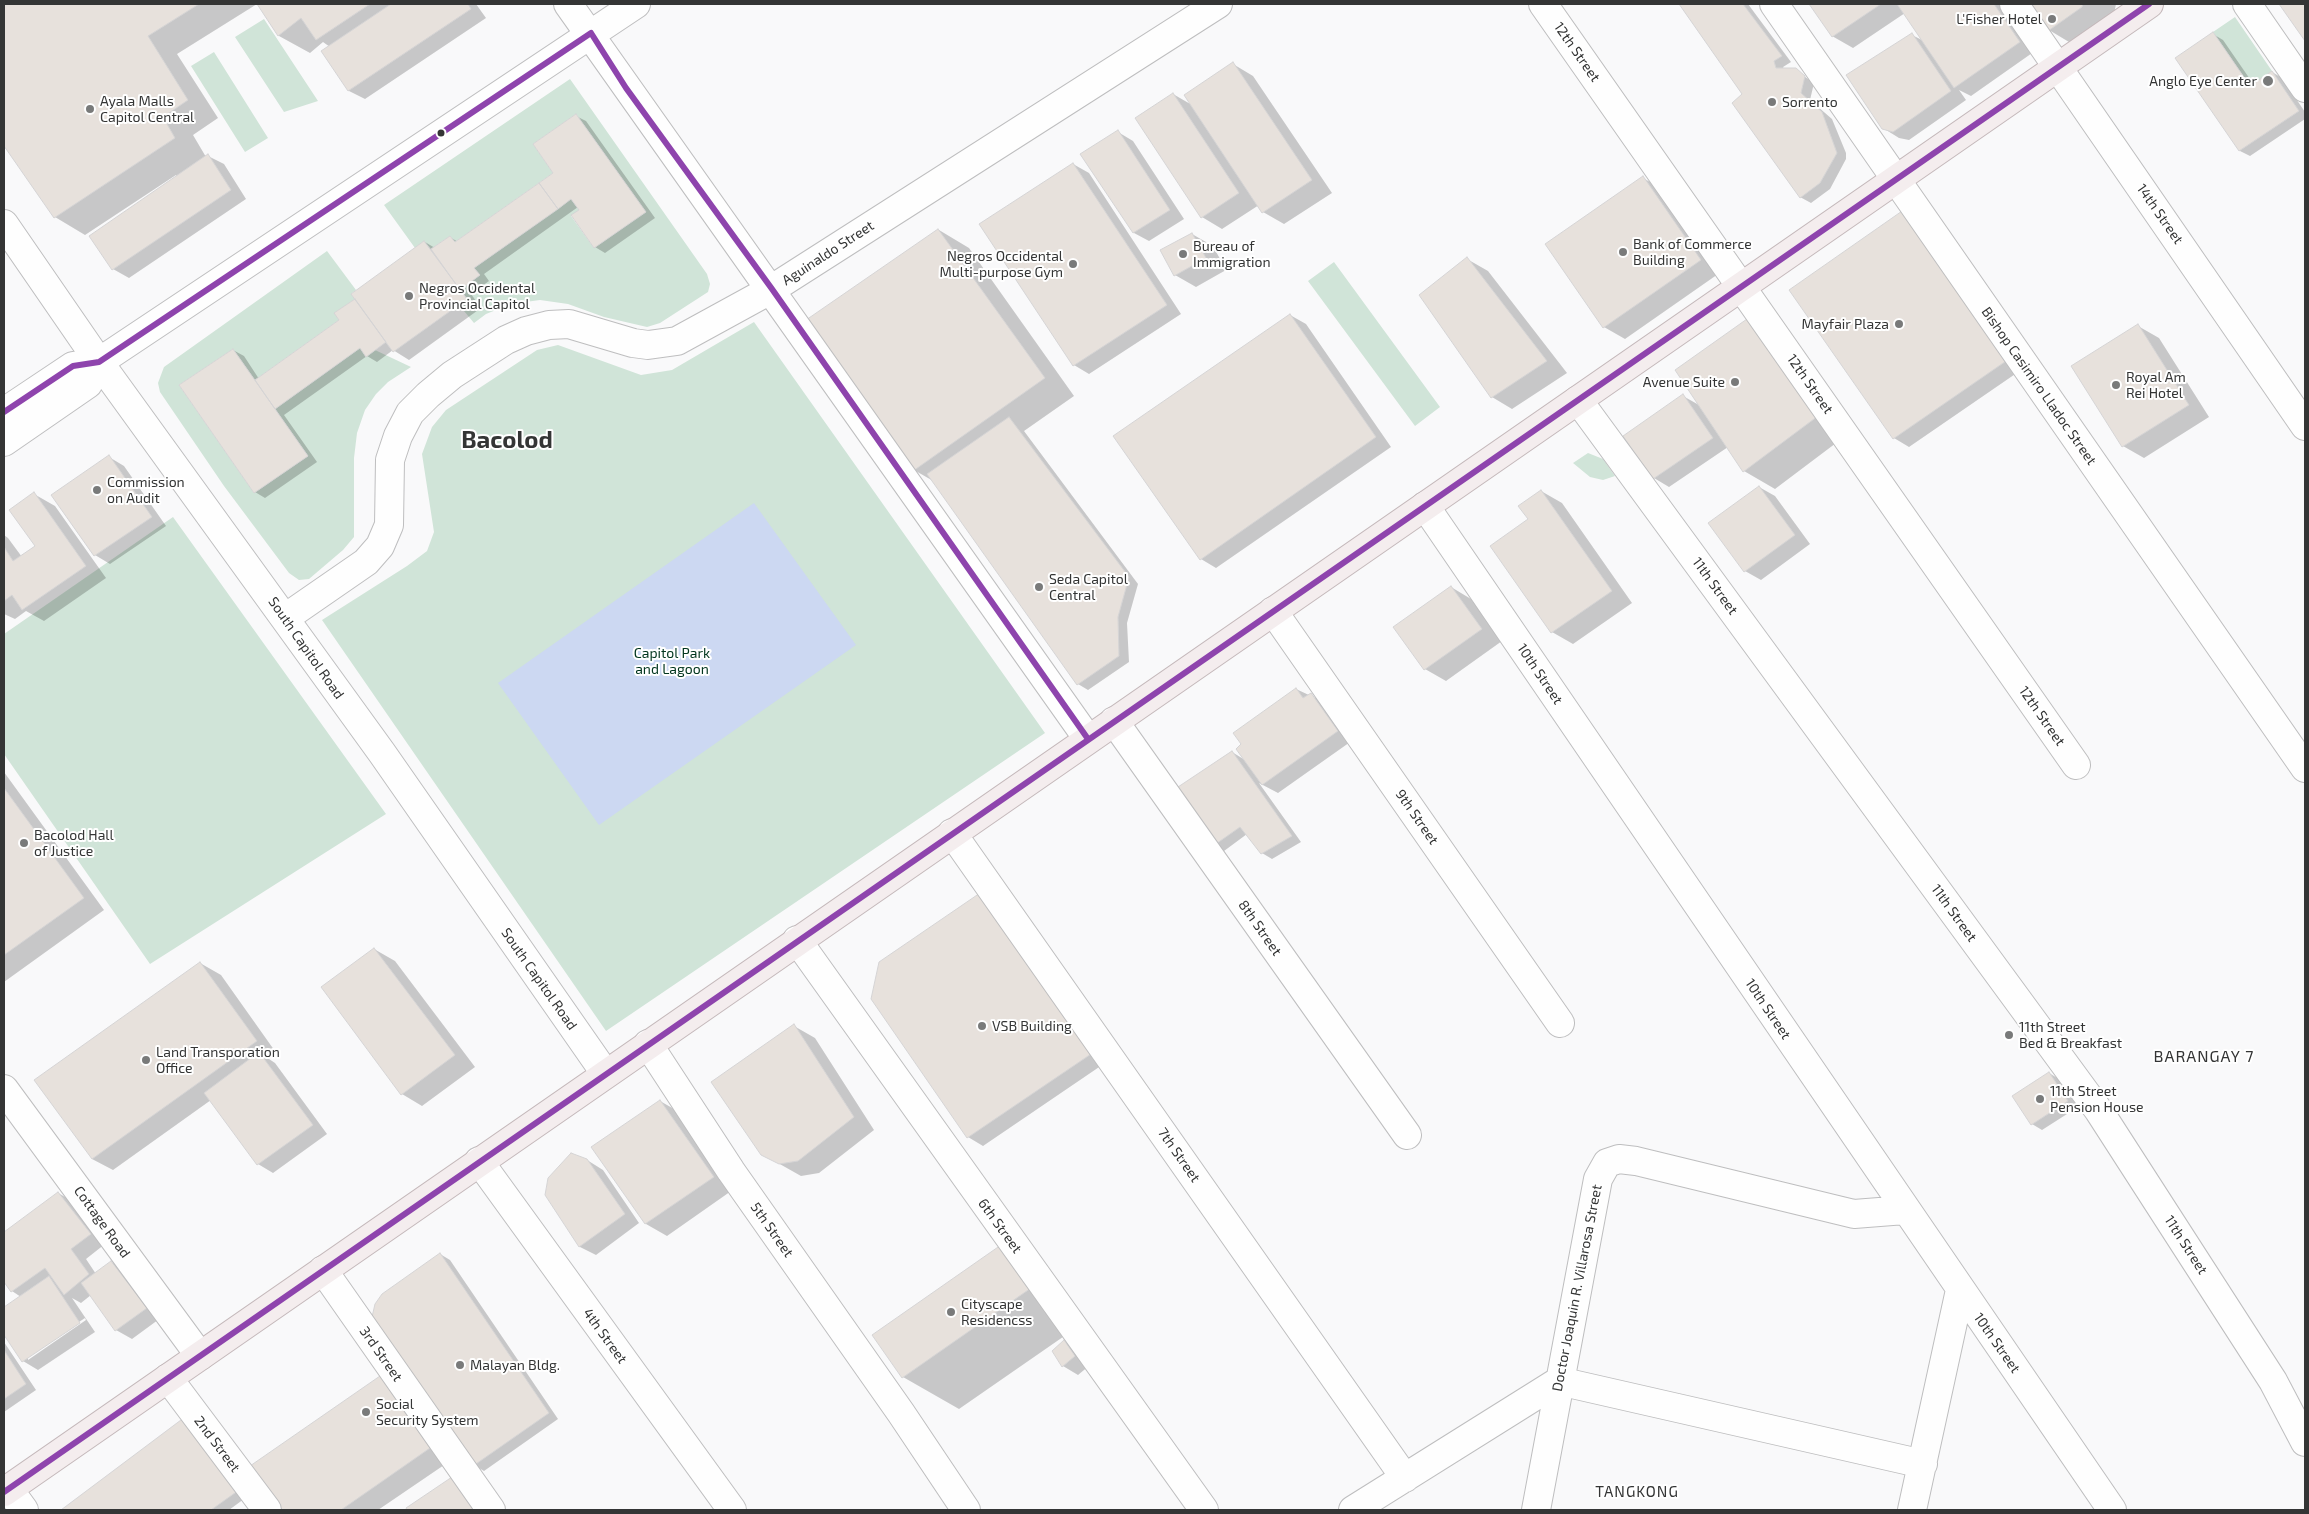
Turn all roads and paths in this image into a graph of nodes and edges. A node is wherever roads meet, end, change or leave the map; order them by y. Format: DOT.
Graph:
graph roads {
  1 [pos="568,4"];
  2 [pos="636,4"];
  3 [pos="1218,4"];
  4 [pos="1543,4"];
  5 [pos="1774,4"];
  6 [pos="2014,4"];
  7 [pos="2149,4"];
  8 [pos="2247,4"];
  9 [pos="590,33"];
  10 [pos="2059,67"];
  11 [pos="2305,88"];
  12 [pos="1896,180"];
  13 [pos="4,224"];
  14 [pos="1742,287"];
  15 [pos="772,289"];
  16 [pos="99,362"];
  17 [pos="1578,400"];
  18 [pos="4,412"];
  19 [pos="2305,426"];
  20 [pos="4,442"];
  21 [pos="1425,506"];
  22 [pos="1274,611"];
  23 [pos="285,618"];
  24 [pos="1114,721"];
  25 [pos="1088,739"];
  26 [pos="2076,764"];
  27 [pos="2305,768"];
  28 [pos="952,833"];
  29 [pos="797,940"];
  30 [pos="1560,1023"];
  31 [pos="648,1044"];
  32 [pos="605,1073"];
  33 [pos="4,1089"];
  34 [pos="1407,1135"];
  35 [pos="479,1161"];
  36 [pos="1906,1210"];
  37 [pos="323,1270"];
  38 [pos="1960,1290"];
  39 [pos="200,1356"];
  40 [pos="168,1378"];
  41 [pos="1559,1381"];
  42 [pos="2305,1442"];
  43 [pos="1923,1464"];
  44 [pos="1405,1478"];
  45 [pos="6,1490"];
  46 [pos="24,1510"];
  47 [pos="267,1510"];
  48 [pos="491,1510"];
  49 [pos="732,1510"];
  50 [pos="966,1510"];
  51 [pos="1204,1510"];
  52 [pos="1353,1510"];
  53 [pos="1536,1510"];
  54 [pos="1912,1510"];
  55 [pos="2112,1510"];
  1 -- 9 [label="street"];
  2 -- 9 [label="street"];
  3 -- 15 [label="street, Aguinaldo Street"];
  4 -- 14 [label="street, 12th Street"];
  5 -- 12 [label="street, Bishop Casimiro Lladoc Street"];
  6 -- 10 [label="street, 14th Street"];
  7 -- 10 [label="main road"];
  8 -- 11 [label="street"];
  9 -- 15 [label="street"];
  9 -- 16 [label="street"];
  10 -- 12 [label="main road"];
  10 -- 19 [label="street, 14th Street"];
  12 -- 14 [label="main road"];
  12 -- 27 [label="street, Bishop Casimiro Lladoc Street"];
  13 -- 16 [label="street, South Capitol Road"];
  14 -- 17 [label="main road"];
  14 -- 26 [label="street, 12th Street"];
  15 -- 23 [label="street, Aguinaldo Street"];
  15 -- 25 [label="street"];
  16 -- 18 [label="street"];
  16 -- 20 [label="street"];
  16 -- 23 [label="street, South Capitol Road"];
  17 -- 21 [label="main road"];
  17 -- 42 [label="street, 11th Street"];
  21 -- 22 [label="main road"];
  21 -- 36 [label="street, 10th Street"];
  22 -- 24 [label="main road"];
  22 -- 30 [label="street, 9th Street"];
  23 -- 32 [label="street, South Capitol Road"];
  24 -- 25 [label="main road"];
  24 -- 34 [label="street, 8th Street"];
  25 -- 28 [label="main road"];
  28 -- 29 [label="main road"];
  28 -- 44 [label="street, 7th Street"];
  29 -- 31 [label="main road"];
  29 -- 51 [label="street, 6th Street"];
  31 -- 32 [label="main road"];
  31 -- 50 [label="street, 5th Street"];
  32 -- 35 [label="main road"];
  33 -- 39 [label="street, Cottage Road"];
  35 -- 37 [label="main road"];
  35 -- 49 [label="street, 4th Street"];
  36 -- 38 [label="street, 10th Street"];
  36 -- 41 [label="street, Doctor Joaquin R. Villarosa Street"];
  37 -- 39 [label="main road"];
  37 -- 48 [label="street, 3rd Street"];
  38 -- 43 [label="street"];
  38 -- 55 [label="street, 10th Street"];
  39 -- 40 [label="main road"];
  40 -- 45 [label="main road"];
  40 -- 47 [label="street, 2nd Street"];
  41 -- 43 [label="street"];
  41 -- 44 [label="street"];
  41 -- 53 [label="street, Doctor Joaquin R. Villarosa Street"];
  43 -- 54 [label="street"];
  44 -- 52 [label="street"];
  45 -- 46 [label="street"];
}
